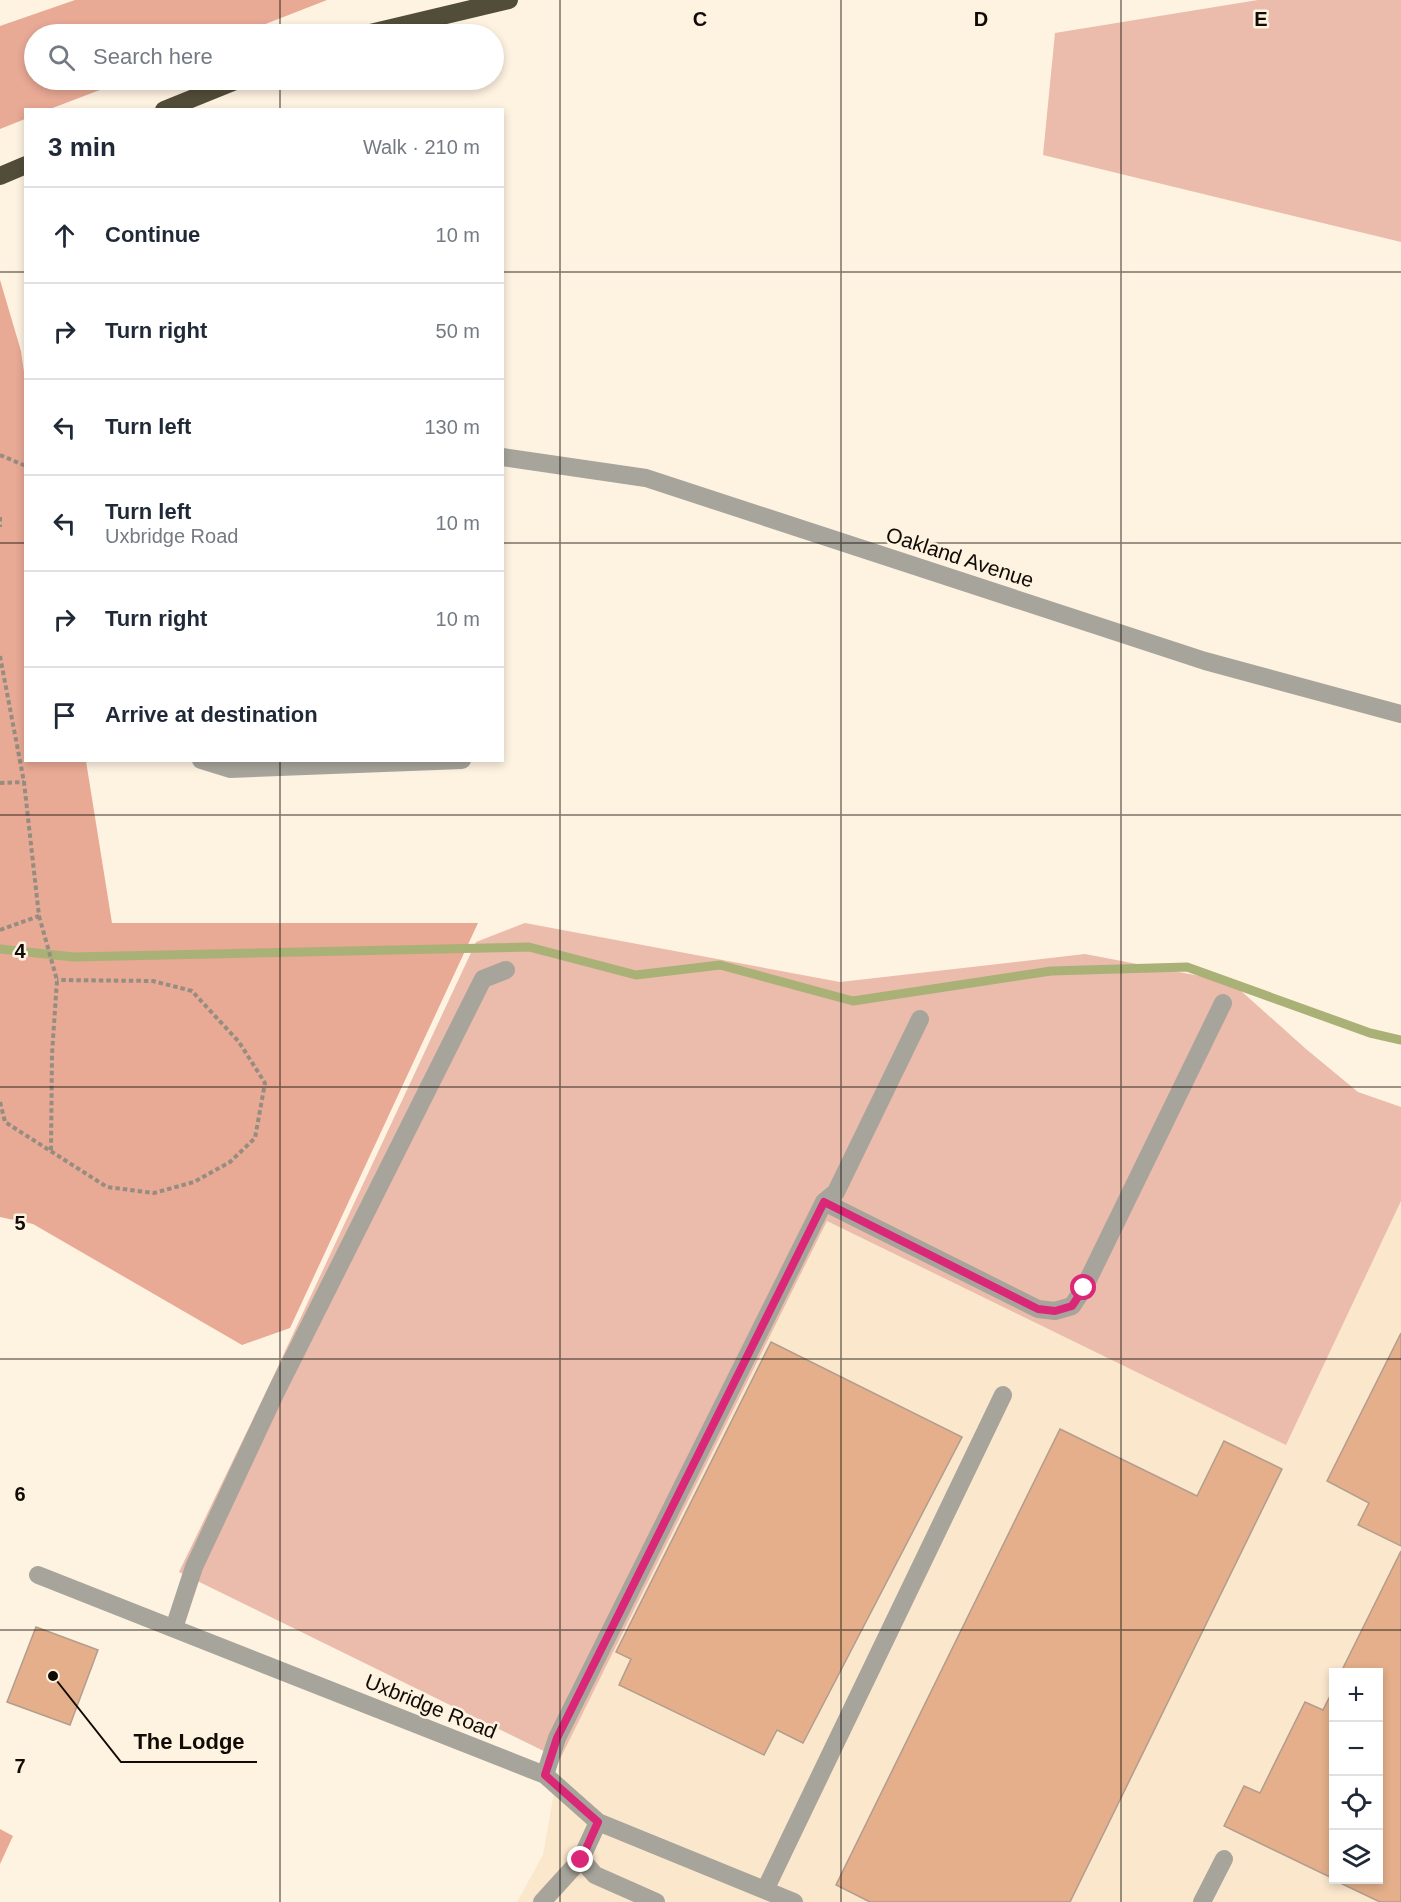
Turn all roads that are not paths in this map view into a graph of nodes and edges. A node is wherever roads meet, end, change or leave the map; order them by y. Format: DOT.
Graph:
graph roads {
  1 [pos="509,0"];
  2 [pos="408,24"];
  3 [pos="213,90"];
  4 [pos="169,108"];
  5 [pos="24,166"];
  6 [pos="0,176"];
  7 [pos="504,457"];
  8 [pos="1401,714"];
  9 [pos="207,762"];
  10 [pos="410,762"];
  11 [pos="506,970"];
  12 [pos="1223,1003"];
  13 [pos="920,1019"];
  14 [pos="824,1202"];
  15 [pos="1003,1395"];
  16 [pos="38,1575"];
  17 [pos="174,1628"];
  18 [pos="545,1775"];
  19 [pos="598,1822"];
  20 [pos="581,1860"];
  21 [pos="1224,1860"];
  22 [pos="765,1890"];
  23 [pos="542,1902"];
  24 [pos="656,1902"];
  25 [pos="794,1902"];
  26 [pos="1202,1902"];
  1 -- 2 [label="highway"];
  3 -- 4 [label="highway"];
  5 -- 6 [label="highway"];
  7 -- 8 [label="street, Oakland Avenue"];
  9 -- 10 [label="street"];
  11 -- 17 [label="street"];
  12 -- 14 [label="street"];
  13 -- 14 [label="street"];
  14 -- 18 [label="street"];
  15 -- 22 [label="street"];
  16 -- 17 [label="street, Uxbridge Road"];
  17 -- 18 [label="street, Uxbridge Road"];
  18 -- 19 [label="street, Uxbridge Road"];
  19 -- 20 [label="street"];
  19 -- 22 [label="street, Uxbridge Road"];
  20 -- 23 [label="street"];
  20 -- 24 [label="street"];
  21 -- 26 [label="street"];
  22 -- 25 [label="street, Uxbridge Road"];
}
